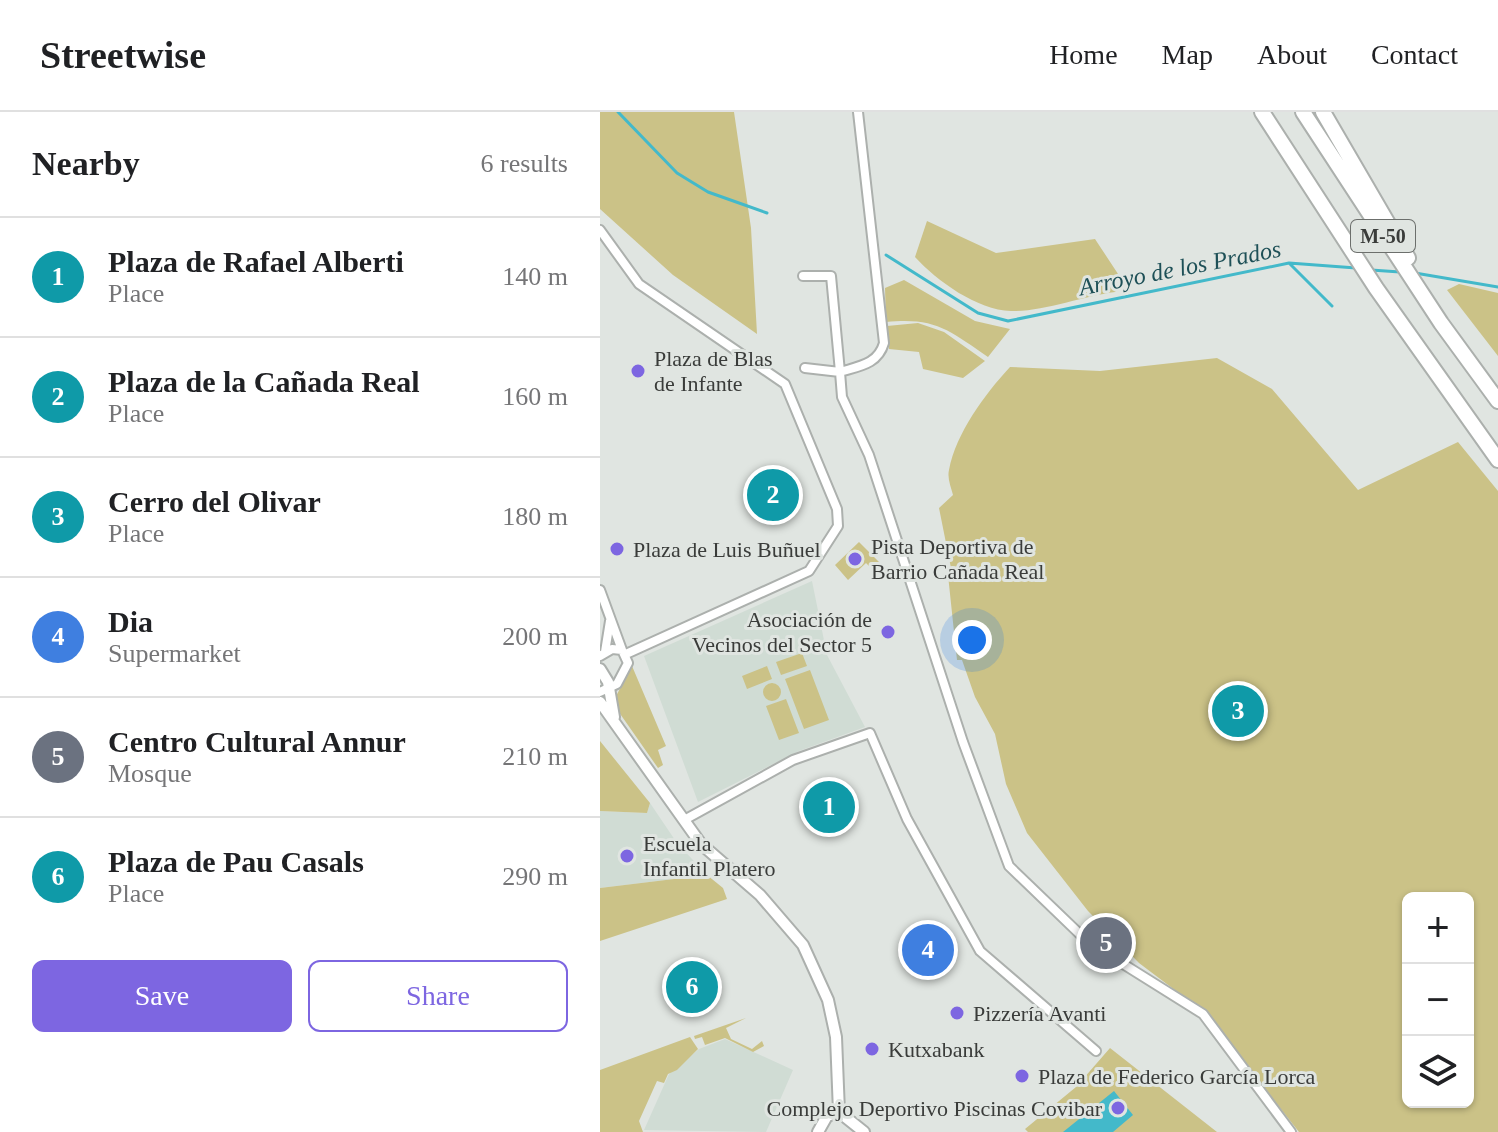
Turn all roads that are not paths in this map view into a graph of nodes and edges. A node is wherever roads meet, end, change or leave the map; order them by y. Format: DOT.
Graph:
graph roads {
  1 [pos="858,112"];
  2 [pos="1262,112"];
  3 [pos="1303,112"];
  4 [pos="1323,112"];
  5 [pos="600,230"];
  6 [pos="803,276"];
  7 [pos="1441,323"];
  8 [pos="805,368"];
  9 [pos="840,372"];
  10 [pos="1498,401"];
  11 [pos="1498,460"];
  12 [pos="600,590"];
  13 [pos="610,616"];
  14 [pos="624,652"];
  15 [pos="602,654"];
  16 [pos="600,669"];
  17 [pos="605,690"];
  18 [pos="600,702"];
  19 [pos="615,723"];
  20 [pos="686,819"];
  21 [pos="1096,1051"];
  22 [pos="839,1112"];
  23 [pos="852,1128"];
  24 [pos="820,1130"];
  25 [pos="864,1132"];
  26 [pos="1291,1132"];
  1 -- 9 [label="street"];
  2 -- 11 [label="highway, M-50"];
  3 -- 7 [label="highway, M-50"];
  4 -- 7 [label="highway"];
  5 -- 14 [label="street"];
  6 -- 9 [label="street"];
  7 -- 10 [label="highway, M-50"];
  8 -- 9 [label="street"];
  9 -- 26 [label="street"];
  12 -- 13 [label="street"];
  13 -- 14 [label="street"];
  13 -- 15 [label="street"];
  14 -- 15 [label="street"];
  14 -- 17 [label="street"];
  16 -- 17 [label="street"];
  17 -- 19 [label="street"];
  18 -- 19 [label="street"];
  19 -- 20 [label="street"];
  20 -- 21 [label="street"];
  20 -- 22 [label="street"];
  22 -- 23 [label="street"];
  22 -- 24 [label="street"];
  23 -- 25 [label="street"];
}
